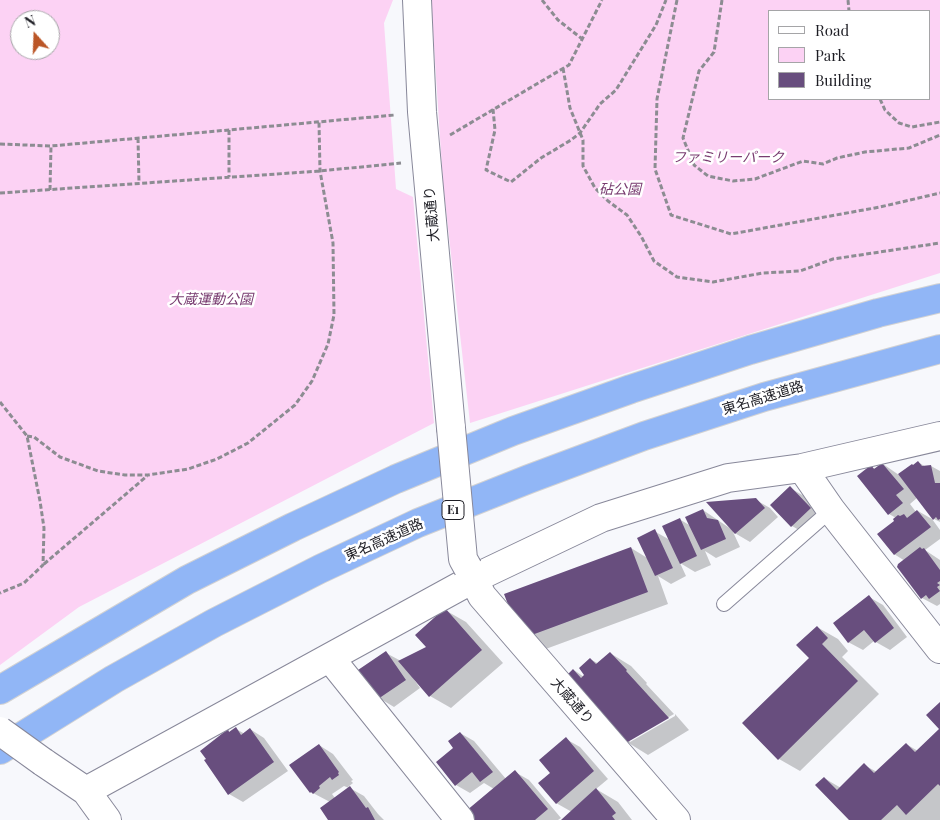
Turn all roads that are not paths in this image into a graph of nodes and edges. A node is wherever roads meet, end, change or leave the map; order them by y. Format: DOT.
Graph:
graph roads {
  1 [pos="417,0"];
  2 [pos="940,298"];
  3 [pos="940,349"];
  4 [pos="940,436"];
  5 [pos="802,468"];
  6 [pos="831,510"];
  7 [pos="470,574"];
  8 [pos="724,604"];
  9 [pos="940,649"];
  10 [pos="330,658"];
  11 [pos="0,690"];
  12 [pos="0,731"];
  13 [pos="0,750"];
  14 [pos="86,791"];
  15 [pos="107,820"];
  16 [pos="460,820"];
  17 [pos="676,820"];
  1 -- 7 [label="street, 大蔵通り, bridge"];
  2 -- 11 [label="highway"];
  3 -- 13 [label="highway, 東名高速道路 / E1"];
  4 -- 5 [label="street"];
  5 -- 6 [label="street"];
  5 -- 7 [label="street"];
  6 -- 8 [label="lane"];
  6 -- 9 [label="street"];
  7 -- 10 [label="street"];
  7 -- 17 [label="street, 大蔵通り"];
  10 -- 14 [label="street"];
  10 -- 16 [label="street"];
  12 -- 14 [label="street, bridge"];
  14 -- 15 [label="street"];
}
